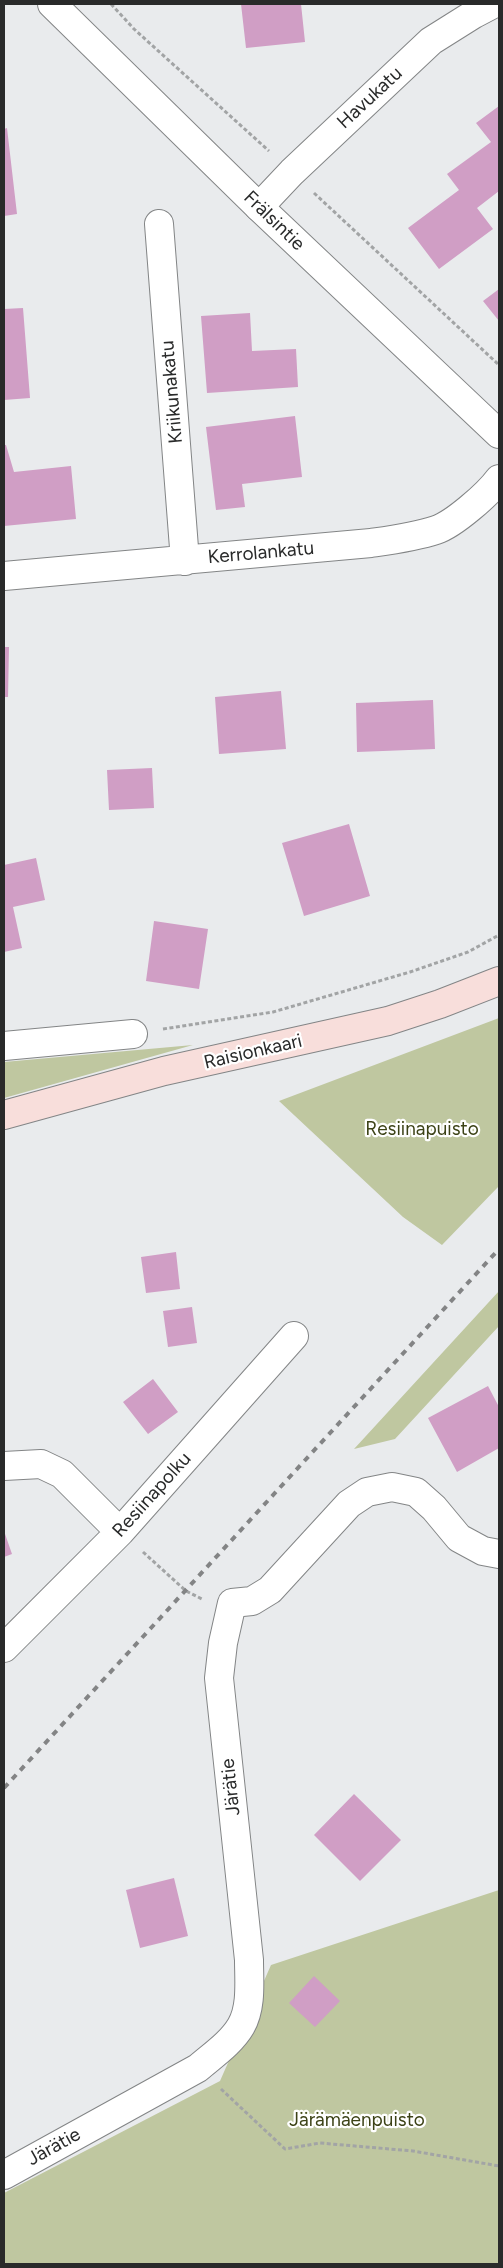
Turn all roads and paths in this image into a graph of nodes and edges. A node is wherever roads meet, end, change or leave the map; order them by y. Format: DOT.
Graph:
graph roads {
  1 [pos="52,4"];
  2 [pos="110,4"];
  3 [pos="493,4"];
  4 [pos="292,172"];
  5 [pos="259,207"];
  6 [pos="158,224"];
  7 [pos="499,365"];
  8 [pos="499,434"];
  9 [pos="499,479"];
  10 [pos="185,560"];
  11 [pos="4,576"];
  12 [pos="499,935"];
  13 [pos="499,981"];
  14 [pos="133,1034"];
  15 [pos="4,1046"];
  16 [pos="4,1115"];
  17 [pos="294,1336"];
  18 [pos="4,1466"];
  19 [pos="120,1532"];
  20 [pos="499,1554"];
  21 [pos="232,1603"];
  22 [pos="4,1648"];
  23 [pos="198,2068"];
  24 [pos="499,2166"];
  25 [pos="4,2175"];
  1 -- 5 [label="street, Frälsintie"];
  2 -- 4 [label="path"];
  3 -- 4 [label="street, Havukatu"];
  4 -- 5 [label="street, Havukatu"];
  4 -- 7 [label="path"];
  5 -- 8 [label="street, Frälsintie"];
  6 -- 10 [label="street, Kriikunakatu"];
  9 -- 10 [label="street, Kerrolankatu"];
  10 -- 11 [label="street, Kerrolankatu"];
  12 -- 14 [label="path"];
  13 -- 16 [label="main road, Raisionkaari"];
  14 -- 15 [label="street"];
  17 -- 19 [label="street, Resiinapolku"];
  18 -- 19 [label="street"];
  19 -- 21 [label="path"];
  19 -- 22 [label="street, Resiinapolku"];
  20 -- 21 [label="street"];
  21 -- 23 [label="street, Järätie"];
  23 -- 24 [label="path"];
  23 -- 25 [label="street, Järätie"];
}
